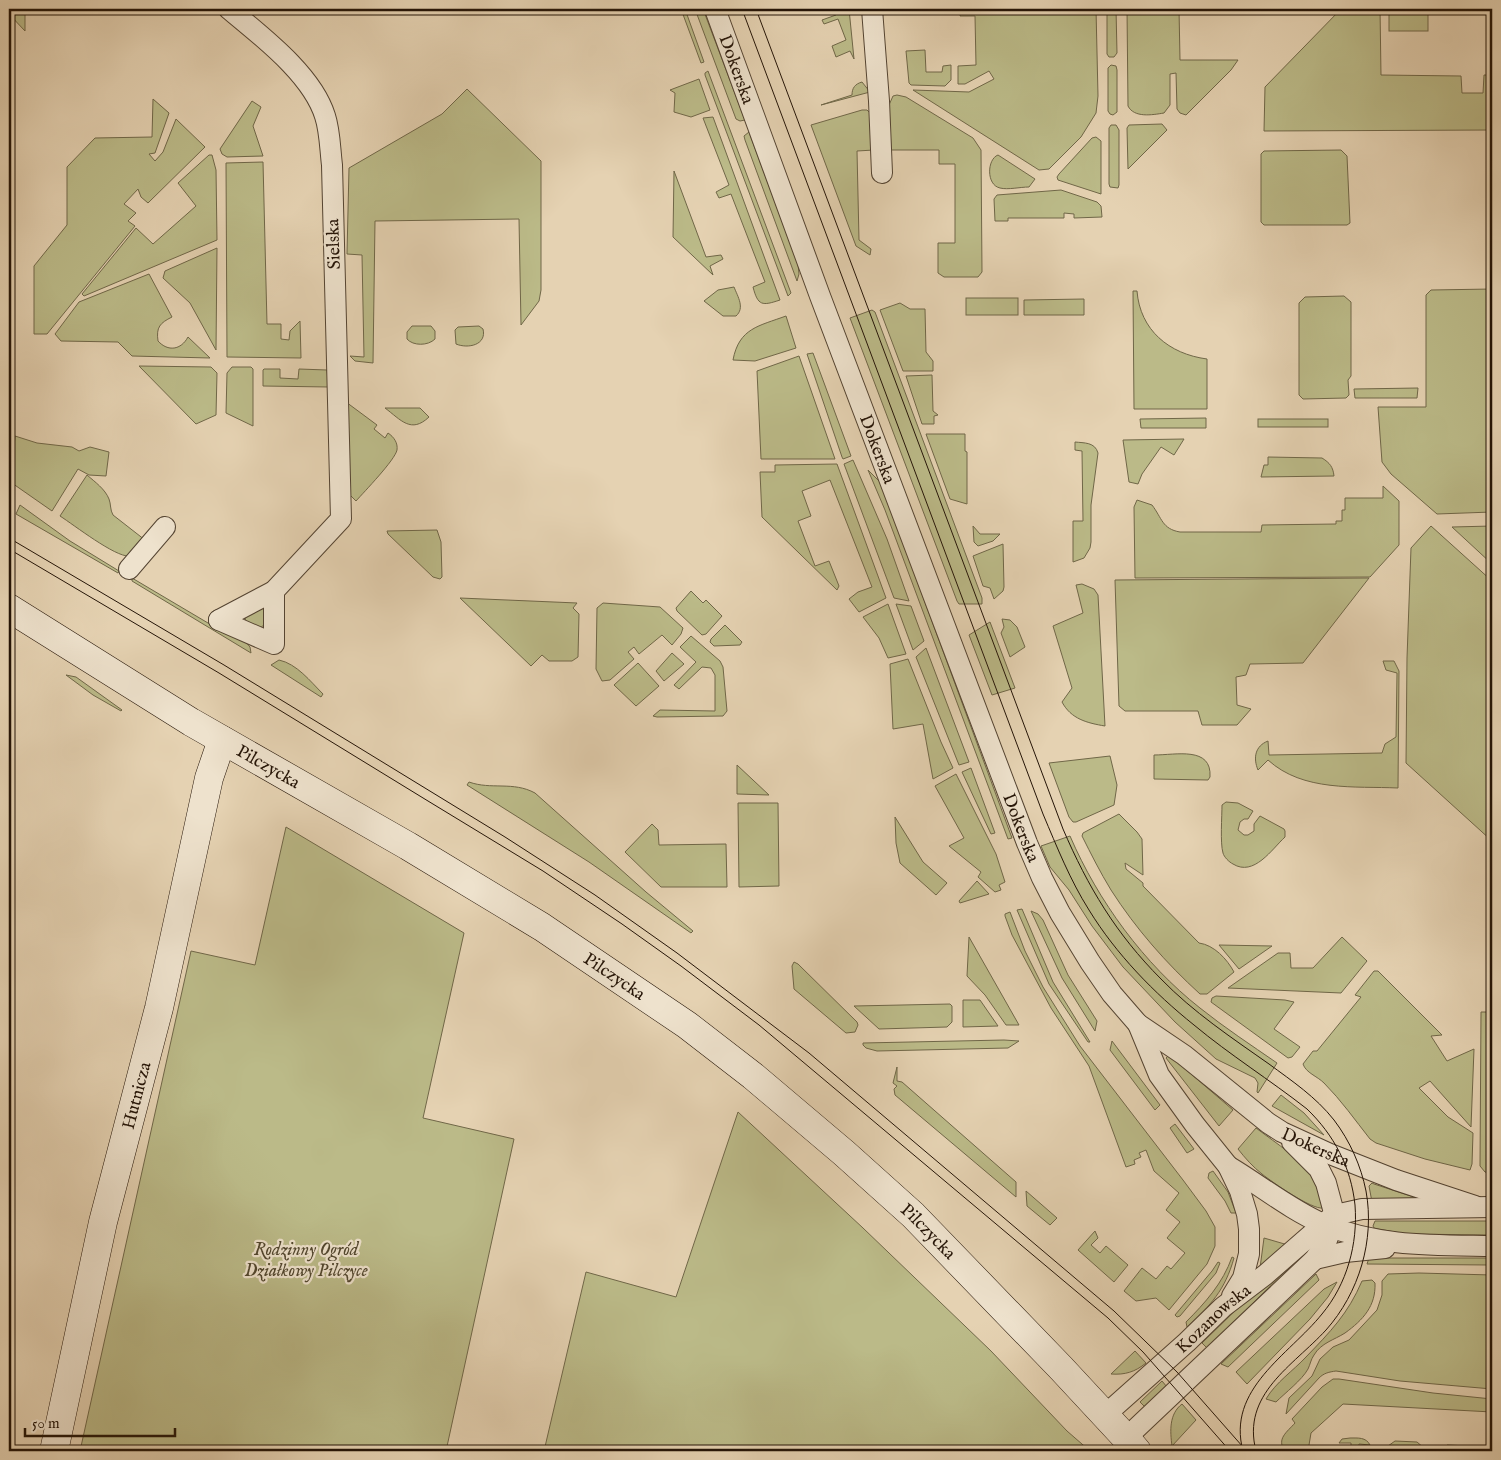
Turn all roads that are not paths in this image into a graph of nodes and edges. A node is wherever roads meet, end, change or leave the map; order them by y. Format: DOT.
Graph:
graph roads {
  1 [pos="229,9"];
  2 [pos="715,9"];
  3 [pos="872,9"];
  4 [pos="882,173"];
  5 [pos="165,527"];
  6 [pos="129,569"];
  7 [pos="274,591"];
  8 [pos="9,608"];
  9 [pos="222,740"];
  10 [pos="1138,1024"];
  11 [pos="1282,1132"];
  12 [pos="1228,1166"];
  13 [pos="1363,1166"];
  14 [pos="1484,1207"];
  15 [pos="1324,1221"];
  16 [pos="1417,1245"];
  17 [pos="1492,1246"];
  18 [pos="1314,1259"];
  19 [pos="1223,1307"];
  20 [pos="1105,1415"];
  21 [pos="1131,1444"];
  22 [pos="54,1451"];
  1 -- 7 [label="street, Sielska"];
  2 -- 10 [label="street, Dokerska"];
  3 -- 4 [label="street"];
  5 -- 6 [label="street"];
  8 -- 9 [label="street, Pilczycka"];
  9 -- 20 [label="street, Pilczycka"];
  9 -- 22 [label="street, Hutnicza"];
  10 -- 11 [label="street, Dokerska"];
  10 -- 12 [label="street, Dokerska"];
  11 -- 13 [label="street, Dokerska"];
  11 -- 15 [label="street, Dokerska"];
  12 -- 15 [label="street, Dokerska"];
  12 -- 19 [label="street, Dokerska"];
  13 -- 14 [label="street, Kozanowska"];
  14 -- 15 [label="street, Kozanowska"];
  15 -- 16 [label="street"];
  15 -- 18 [label="street, Kozanowska"];
  15 -- 19 [label="street, Kozanowska"];
  16 -- 17 [label="street"];
  16 -- 18 [label="street"];
  18 -- 21 [label="street, Kozanowska"];
  19 -- 20 [label="street, Kozanowska"];
  20 -- 21 [label="street, Pilczycka"];
}
